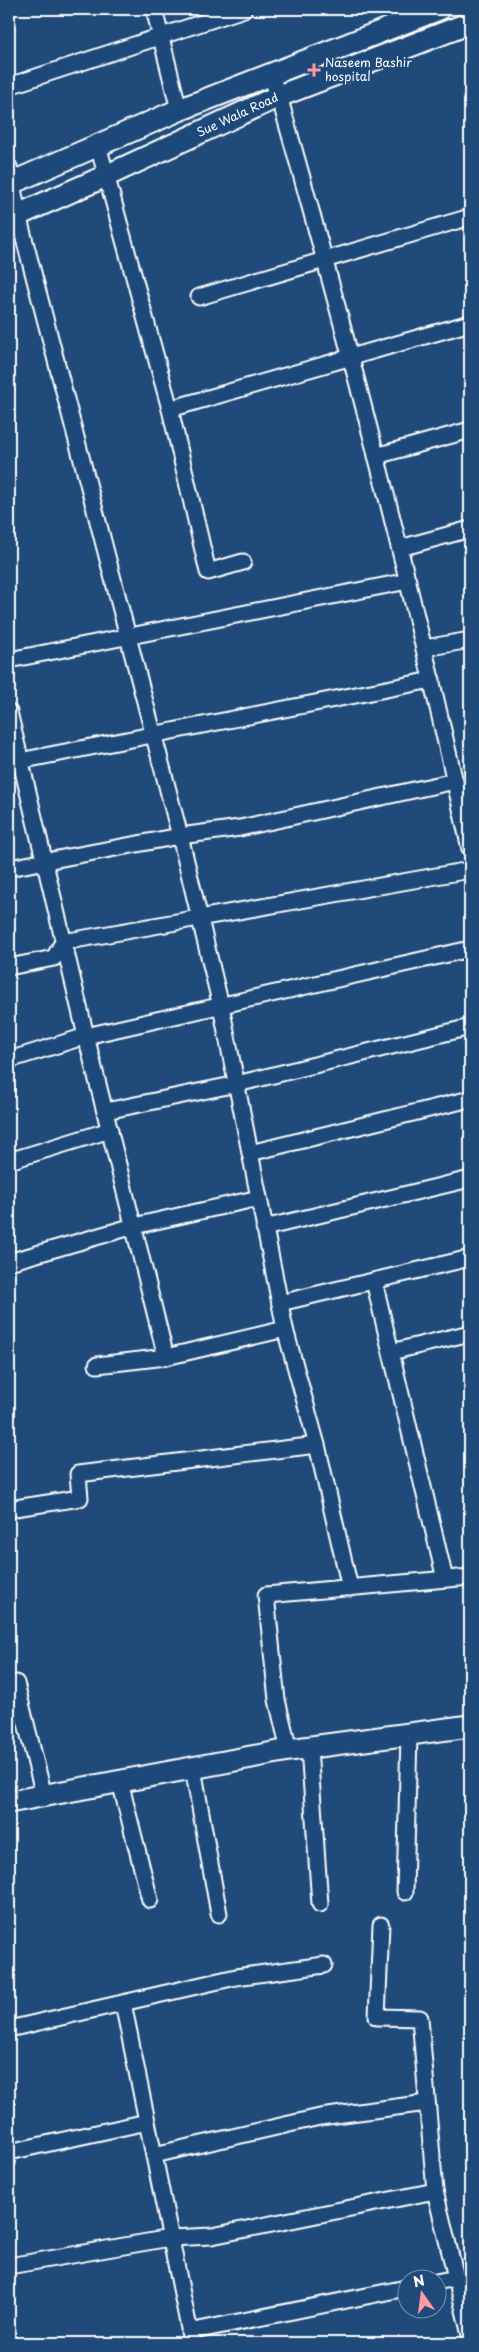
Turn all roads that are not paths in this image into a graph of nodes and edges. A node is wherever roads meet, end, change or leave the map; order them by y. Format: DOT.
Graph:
graph roads {
  1 [pos="154,9"];
  2 [pos="244,9"];
  3 [pos="438,9"];
  4 [pos="470,23"];
  5 [pos="161,36"];
  6 [pos="270,75"];
  7 [pos="9,86"];
  8 [pos="279,96"];
  9 [pos="179,110"];
  10 [pos="98,145"];
  11 [pos="108,176"];
  12 [pos="10,178"];
  13 [pos="14,217"];
  14 [pos="470,217"];
  15 [pos="326,260"];
  16 [pos="199,297"];
  17 [pos="470,323"];
  18 [pos="351,357"];
  19 [pos="170,409"];
  20 [pos="470,430"];
  21 [pos="376,456"];
  22 [pos="470,529"];
  23 [pos="400,548"];
  24 [pos="243,562"];
  25 [pos="408,581"];
  26 [pos="129,637"];
  27 [pos="470,640"];
  28 [pos="425,648"];
  29 [pos="9,660"];
  30 [pos="432,680"];
  31 [pos="9,712"];
  32 [pos="153,736"];
  33 [pos="14,762"];
  34 [pos="455,781"];
  35 [pos="180,836"];
  36 [pos="470,849"];
  37 [pos="44,861"];
  38 [pos="9,868"];
  39 [pos="470,870"];
  40 [pos="200,918"];
  41 [pos="63,942"];
  42 [pos="470,949"];
  43 [pos="9,968"];
  44 [pos="221,1006"];
  45 [pos="470,1027"];
  46 [pos="86,1036"];
  47 [pos="9,1060"];
  48 [pos="237,1084"];
  49 [pos="470,1099"];
  50 [pos="106,1111"];
  51 [pos="110,1130"];
  52 [pos="250,1153"];
  53 [pos="9,1161"];
  54 [pos="470,1179"];
  55 [pos="258,1198"];
  56 [pos="134,1226"];
  57 [pos="264,1228"];
  58 [pos="470,1258"];
  59 [pos="9,1262"];
  60 [pos="374,1280"];
  61 [pos="280,1303"];
  62 [pos="285,1329"];
  63 [pos="470,1333"];
  64 [pos="390,1352"];
  65 [pos="166,1357"];
  66 [pos="98,1365"];
  67 [pos="317,1445"];
  68 [pos="9,1510"];
  69 [pos="470,1577"];
  70 [pos="445,1579"];
  71 [pos="350,1588"];
  72 [pos="9,1685"];
  73 [pos="470,1726"];
  74 [pos="409,1734"];
  75 [pos="299,1749"];
  76 [pos="193,1768"];
  77 [pos="120,1782"];
  78 [pos="44,1796"];
  79 [pos="9,1802"];
  80 [pos="405,1892"];
  81 [pos="150,1900"];
  82 [pos="320,1904"];
  83 [pos="219,1914"];
  84 [pos="381,1925"];
  85 [pos="324,1965"];
  86 [pos="123,2003"];
  87 [pos="9,2029"];
  88 [pos="427,2103"];
  89 [pos="147,2122"];
  90 [pos="9,2152"];
  91 [pos="154,2155"];
  92 [pos="435,2191"];
  93 [pos="170,2238"];
  94 [pos="9,2266"];
  95 [pos="456,2278"];
  96 [pos="446,2280"];
  97 [pos="396,2290"];
  98 [pos="470,2336"];
  99 [pos="190,2338"];
  1 -- 5 [label="street"];
  2 -- 5 [label="street"];
  3 -- 6 [label="street"];
  4 -- 8 [label="street, Sue Wala Road"];
  5 -- 7 [label="street"];
  5 -- 9 [label="street"];
  6 -- 8 [label="street"];
  6 -- 9 [label="street"];
  8 -- 11 [label="street, Sue Wala Road"];
  8 -- 15 [label="street"];
  9 -- 10 [label="street"];
  10 -- 11 [label="street"];
  10 -- 12 [label="street"];
  11 -- 13 [label="street, Sue Wala Road"];
  11 -- 19 [label="street"];
  12 -- 13 [label="street"];
  13 -- 26 [label="street"];
  14 -- 15 [label="street"];
  15 -- 16 [label="street"];
  15 -- 18 [label="street"];
  17 -- 18 [label="street"];
  18 -- 19 [label="street"];
  18 -- 21 [label="street"];
  19 -- 24 [label="street"];
  20 -- 21 [label="street"];
  21 -- 23 [label="street"];
  22 -- 23 [label="street"];
  23 -- 25 [label="street"];
  25 -- 26 [label="street"];
  25 -- 28 [label="street"];
  26 -- 29 [label="street"];
  26 -- 32 [label="street"];
  27 -- 28 [label="street"];
  28 -- 30 [label="street"];
  30 -- 32 [label="street"];
  30 -- 34 [label="street"];
  31 -- 33 [label="street"];
  32 -- 33 [label="street"];
  32 -- 35 [label="street"];
  33 -- 37 [label="street"];
  34 -- 35 [label="street"];
  34 -- 36 [label="street"];
  35 -- 37 [label="street"];
  35 -- 40 [label="street"];
  37 -- 38 [label="street"];
  37 -- 41 [label="street"];
  39 -- 40 [label="street"];
  40 -- 41 [label="street"];
  40 -- 44 [label="street"];
  41 -- 43 [label="street"];
  41 -- 46 [label="street"];
  42 -- 44 [label="street"];
  44 -- 46 [label="street"];
  44 -- 48 [label="street"];
  45 -- 48 [label="street"];
  46 -- 47 [label="street"];
  46 -- 50 [label="street"];
  48 -- 50 [label="street"];
  48 -- 52 [label="street"];
  49 -- 52 [label="street"];
  50 -- 51 [label="street"];
  51 -- 53 [label="street"];
  51 -- 56 [label="street"];
  52 -- 55 [label="street"];
  54 -- 57 [label="street"];
  55 -- 56 [label="street"];
  55 -- 57 [label="street"];
  56 -- 59 [label="street"];
  56 -- 65 [label="street"];
  57 -- 61 [label="street"];
  58 -- 60 [label="street"];
  60 -- 61 [label="street"];
  60 -- 64 [label="street"];
  61 -- 62 [label="street"];
  62 -- 65 [label="street"];
  62 -- 67 [label="street"];
  63 -- 64 [label="street"];
  64 -- 70 [label="street"];
  65 -- 66 [label="street"];
  67 -- 68 [label="street"];
  67 -- 71 [label="street"];
  69 -- 70 [label="street"];
  70 -- 71 [label="street"];
  71 -- 75 [label="street"];
  72 -- 78 [label="street"];
  73 -- 74 [label="street"];
  74 -- 75 [label="street"];
  74 -- 80 [label="street"];
  75 -- 76 [label="street"];
  75 -- 82 [label="street"];
  76 -- 77 [label="street"];
  76 -- 83 [label="street"];
  77 -- 78 [label="street"];
  77 -- 81 [label="street"];
  78 -- 79 [label="street"];
  84 -- 88 [label="street"];
  85 -- 86 [label="street"];
  86 -- 87 [label="street"];
  86 -- 89 [label="street"];
  88 -- 91 [label="street"];
  88 -- 92 [label="street"];
  89 -- 90 [label="street"];
  89 -- 91 [label="street"];
  91 -- 93 [label="street"];
  92 -- 93 [label="street"];
  92 -- 95 [label="street"];
  93 -- 94 [label="street"];
  93 -- 99 [label="street"];
  95 -- 96 [label="street"];
  95 -- 98 [label="street"];
  97 -- 99 [label="street"];
}
